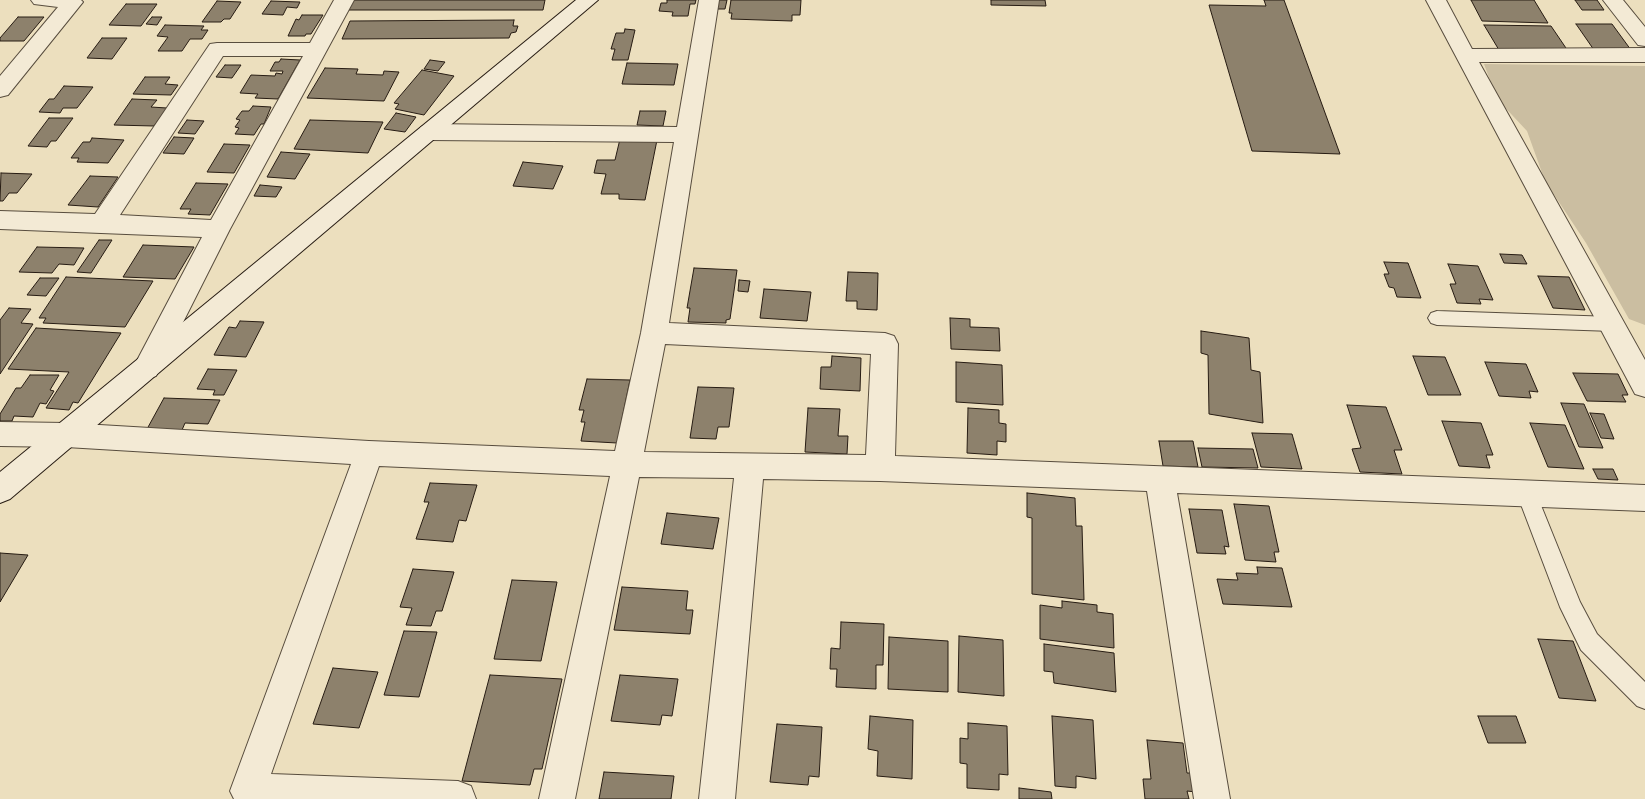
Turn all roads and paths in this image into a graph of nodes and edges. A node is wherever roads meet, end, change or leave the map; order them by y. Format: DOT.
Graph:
graph roads {
  1 [pos="41,0"];
  2 [pos="344,0"];
  3 [pos="588,0"];
  4 [pos="709,0"];
  5 [pos="1436,0"];
  6 [pos="1613,0"];
  7 [pos="1645,40"];
  8 [pos="317,50"];
  9 [pos="1645,55"];
  10 [pos="1465,56"];
  11 [pos="0,90"];
  12 [pos="429,132"];
  13 [pos="687,135"];
  14 [pos="0,220"];
  15 [pos="102,223"];
  16 [pos="218,229"];
  17 [pos="1437,318"];
  18 [pos="1613,324"];
  19 [pos="654,333"];
  20 [pos="146,368"];
  21 [pos="1645,386"];
  22 [pos="0,434"];
  23 [pos="66,435"];
  24 [pos="369,453"];
  25 [pos="628,464"];
  26 [pos="750,467"];
  27 [pos="880,468"];
  28 [pos="1160,480"];
  29 [pos="0,490"];
  30 [pos="1527,494"];
  31 [pos="1645,498"];
  32 [pos="1645,698"];
  33 [pos="458,799"];
  34 [pos="558,799"];
  35 [pos="717,799"];
  36 [pos="1212,799"];
  1 -- 11 [label="street"];
  2 -- 8 [label="street"];
  3 -- 12 [label="street"];
  4 -- 13 [label="street"];
  5 -- 10 [label="street"];
  6 -- 7 [label="street"];
  8 -- 15 [label="street"];
  8 -- 16 [label="street"];
  9 -- 10 [label="street"];
  10 -- 18 [label="street"];
  12 -- 13 [label="street"];
  12 -- 20 [label="street"];
  13 -- 19 [label="street"];
  14 -- 15 [label="street"];
  15 -- 16 [label="street"];
  16 -- 20 [label="street"];
  17 -- 18 [label="lane"];
  18 -- 21 [label="street"];
  19 -- 25 [label="street"];
  19 -- 27 [label="street"];
  20 -- 23 [label="street"];
  22 -- 23 [label="street"];
  23 -- 24 [label="street"];
  23 -- 29 [label="street"];
  24 -- 25 [label="street"];
  24 -- 33 [label="street"];
  25 -- 26 [label="street"];
  25 -- 34 [label="street"];
  26 -- 27 [label="street"];
  26 -- 35 [label="street"];
  27 -- 28 [label="street"];
  28 -- 30 [label="street"];
  28 -- 36 [label="street"];
  30 -- 31 [label="street"];
  30 -- 32 [label="lane"];
}
